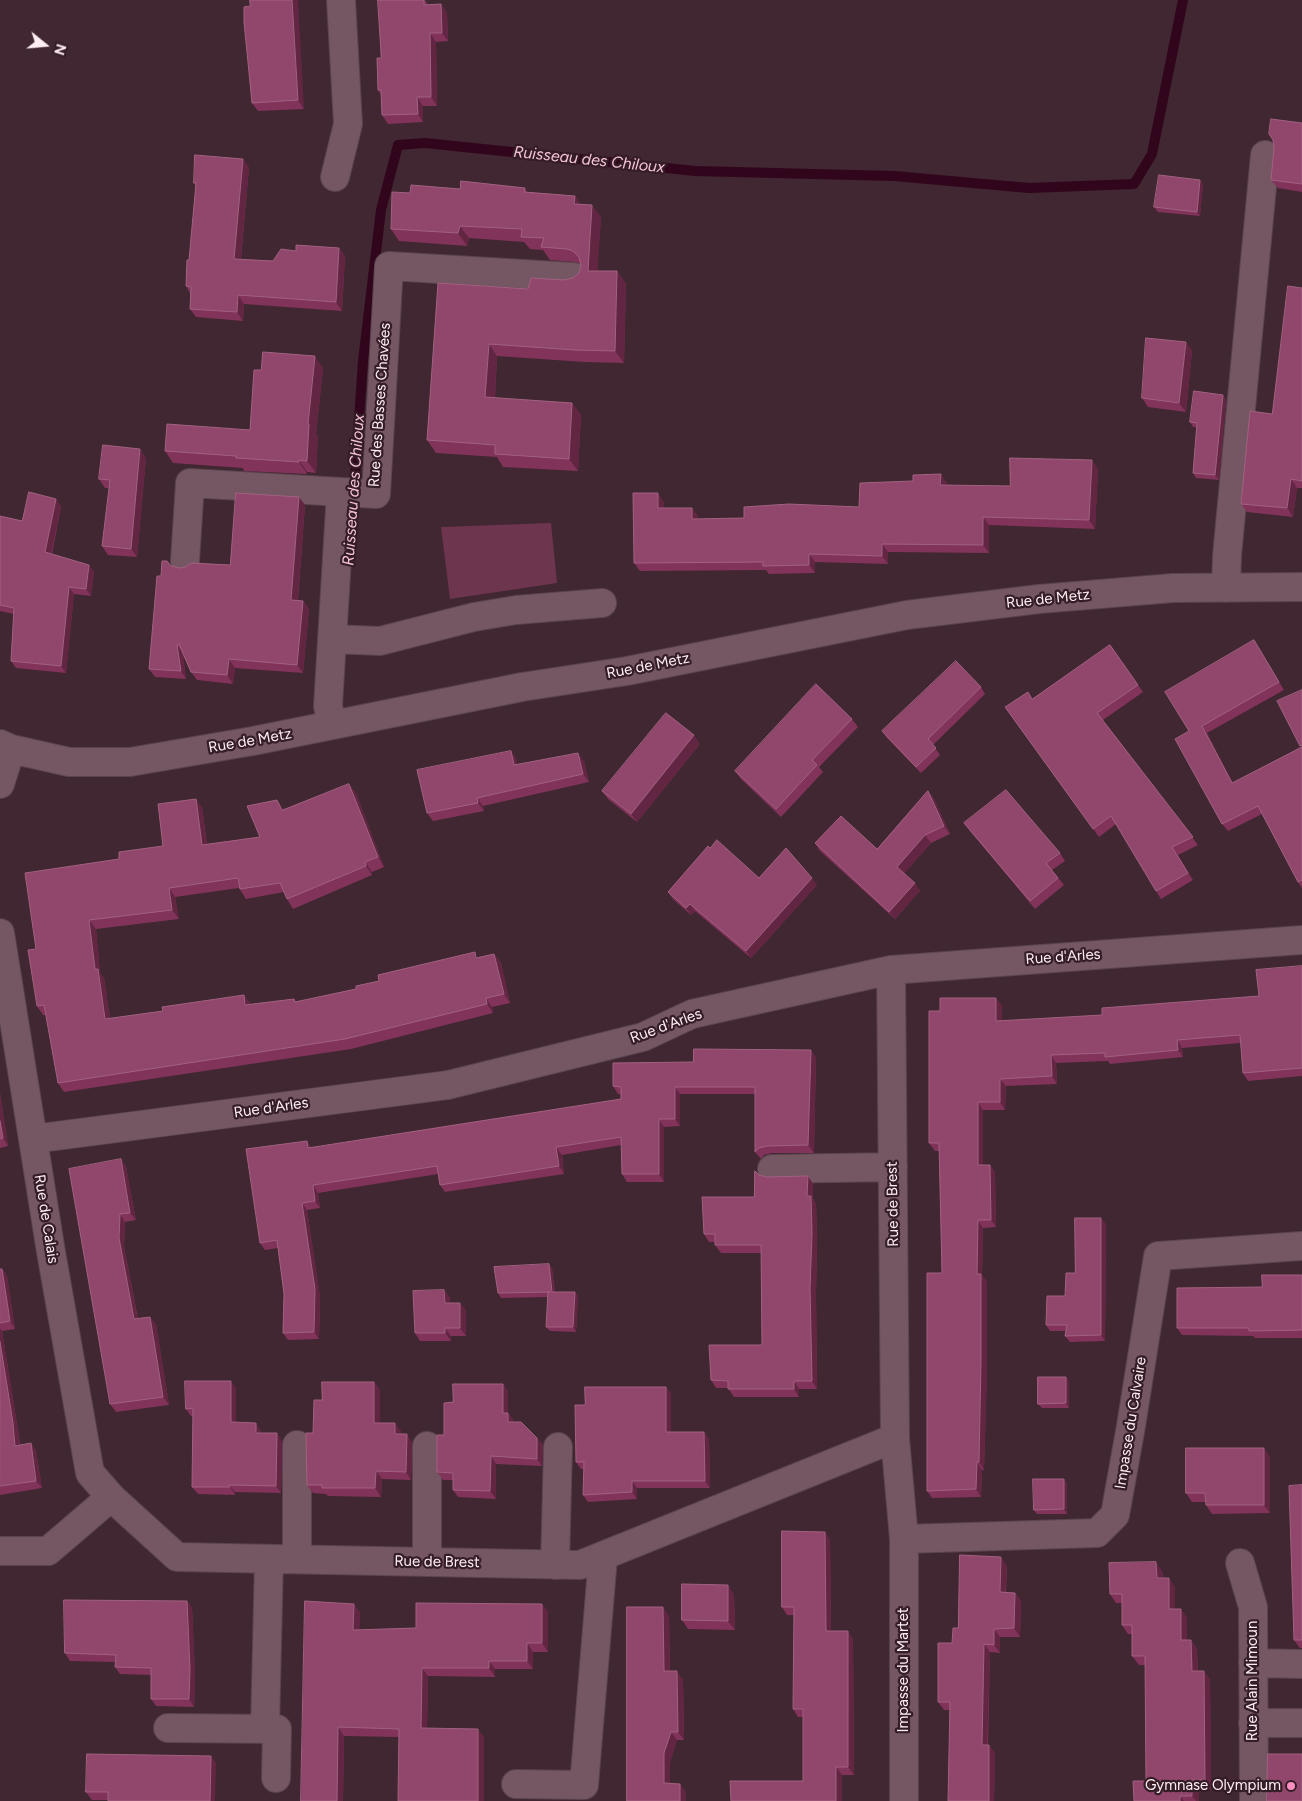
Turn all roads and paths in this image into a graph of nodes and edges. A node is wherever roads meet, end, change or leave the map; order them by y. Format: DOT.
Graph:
graph roads {
  1 [pos="341,0"];
  2 [pos="1266,155"];
  3 [pos="335,177"];
  4 [pos="574,277"];
  5 [pos="341,492"];
  6 [pos="184,561"];
  7 [pos="1302,587"];
  8 [pos="1226,588"];
  9 [pos="602,603"];
  10 [pos="332,639"];
  11 [pos="332,725"];
  12 [pos="6,746"];
  13 [pos="0,784"];
  14 [pos="0,933"];
  15 [pos="1302,940"];
  16 [pos="891,970"];
  17 [pos="33,1139"];
  18 [pos="893,1167"];
  19 [pos="772,1169"];
  20 [pos="1302,1246"];
  21 [pos="895,1438"];
  22 [pos="297,1444"];
  23 [pos="427,1446"];
  24 [pos="558,1447"];
  25 [pos="111,1497"];
  26 [pos="904,1539"];
  27 [pos="0,1551"];
  28 [pos="603,1557"];
  29 [pos="269,1559"];
  30 [pos="297,1559"];
  31 [pos="427,1562"];
  32 [pos="1240,1562"];
  33 [pos="555,1565"];
  34 [pos="1253,1663"];
  35 [pos="1302,1664"];
  36 [pos="1253,1723"];
  37 [pos="1302,1723"];
  38 [pos="168,1728"];
  39 [pos="265,1729"];
  40 [pos="276,1778"];
  41 [pos="516,1784"];
  42 [pos="904,1801"];
  43 [pos="1254,1801"];
  1 -- 3 [label="street"];
  2 -- 8 [label="street"];
  4 -- 5 [label="street, Rue des Basses Chavées"];
  5 -- 6 [label="street"];
  5 -- 10 [label="street"];
  7 -- 8 [label="street, Rue de Metz"];
  8 -- 11 [label="street, Rue de Metz"];
  9 -- 10 [label="street"];
  10 -- 11 [label="street"];
  11 -- 12 [label="street, Rue de Metz"];
  12 -- 13 [label="street"];
  14 -- 17 [label="street, Rue de Calais"];
  15 -- 16 [label="street, Rue d'Arles"];
  16 -- 17 [label="street, Rue d'Arles"];
  16 -- 18 [label="street, Rue de Brest"];
  17 -- 25 [label="street, Rue de Calais"];
  18 -- 19 [label="street"];
  18 -- 21 [label="street, Rue de Brest"];
  20 -- 26 [label="street, Impasse du Calvaire"];
  21 -- 26 [label="street, Rue de Brest"];
  21 -- 28 [label="street, Rue de Brest"];
  22 -- 30 [label="street"];
  23 -- 31 [label="street"];
  24 -- 33 [label="street"];
  25 -- 27 [label="street"];
  25 -- 29 [label="street, Rue de Brest"];
  26 -- 42 [label="street, Impasse du Martet"];
  28 -- 33 [label="street, Rue de Brest"];
  28 -- 41 [label="street"];
  29 -- 30 [label="street, Rue de Brest"];
  29 -- 39 [label="street"];
  30 -- 31 [label="street, Rue de Brest"];
  31 -- 33 [label="street, Rue de Brest"];
  32 -- 34 [label="street, Rue Alain Mimoun"];
  34 -- 35 [label="street"];
  34 -- 36 [label="street, Rue Alain Mimoun"];
  36 -- 37 [label="street"];
  36 -- 43 [label="street, Rue Alain Mimoun"];
  38 -- 39 [label="street"];
  39 -- 40 [label="street"];
}
